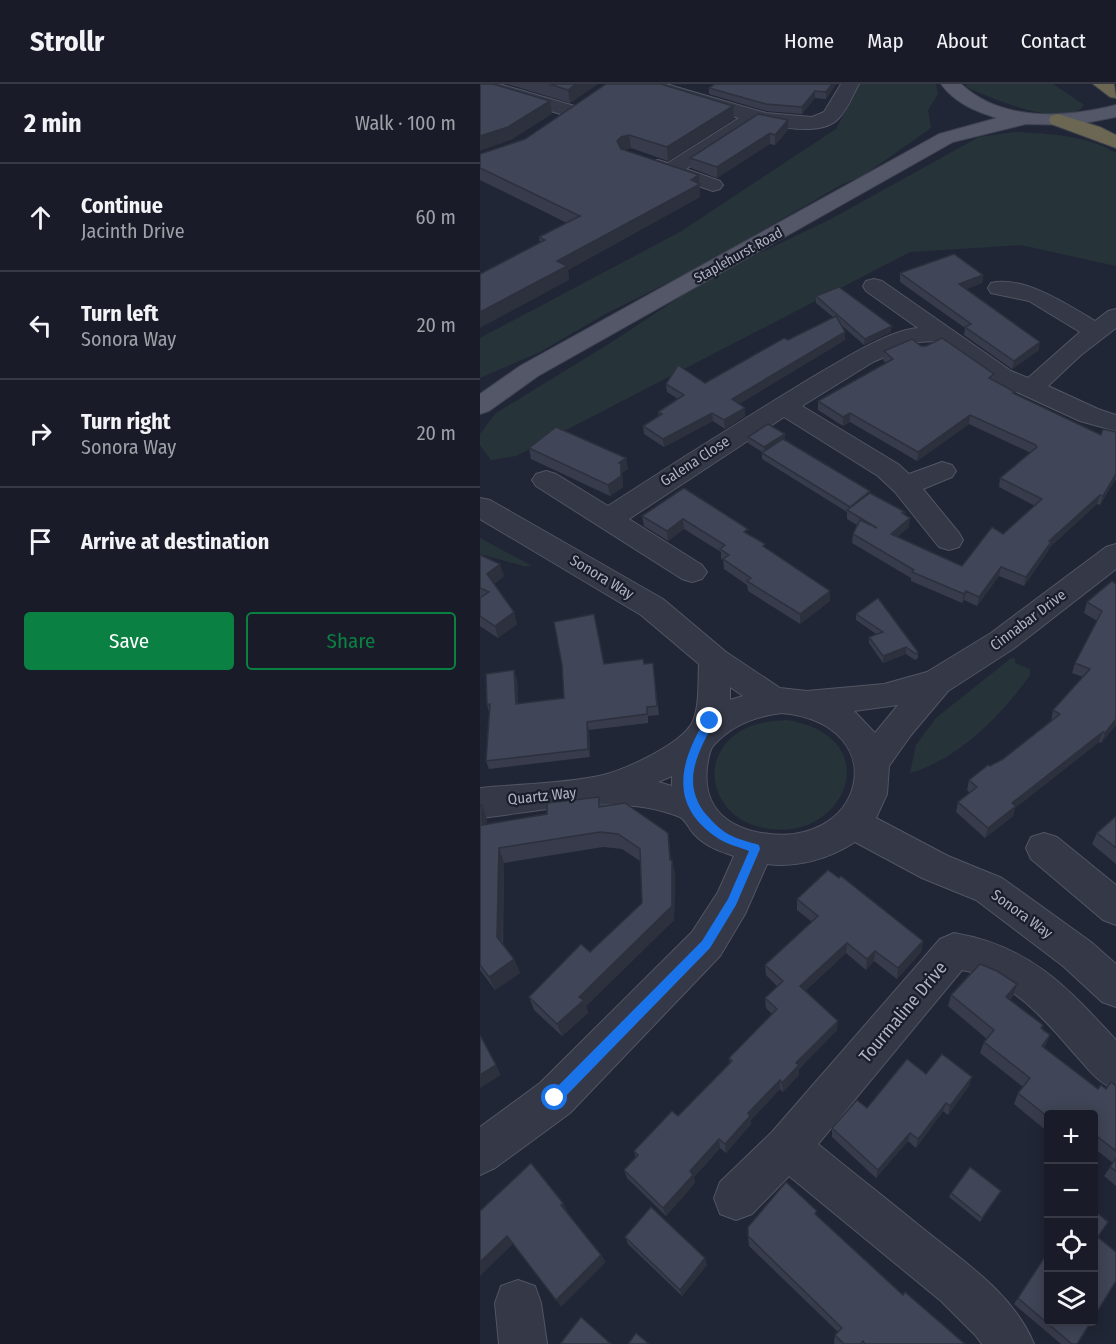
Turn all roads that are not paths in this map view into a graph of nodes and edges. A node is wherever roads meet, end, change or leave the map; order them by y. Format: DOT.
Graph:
graph roads {
  1 [pos="480,84"];
  2 [pos="647,84"];
  3 [pos="850,84"];
  4 [pos="950,84"];
  5 [pos="1102,84"];
  6 [pos="712,88"];
  7 [pos="1116,93"];
  8 [pos="591,99"];
  9 [pos="693,99"];
  10 [pos="965,99"];
  11 [pos="571,111"];
  12 [pos="1116,111"];
  13 [pos="755,116"];
  14 [pos="1028,118"];
  15 [pos="1058,120"];
  16 [pos="552,124"];
  17 [pos="946,138"];
  18 [pos="1116,142"];
  19 [pos="640,160"];
  20 [pos="670,170"];
  21 [pos="713,185"];
  22 [pos="874,286"];
  23 [pos="999,288"];
  24 [pos="1116,316"];
  25 [pos="1096,331"];
  26 [pos="940,334"];
  27 [pos="529,371"];
  28 [pos="1031,388"];
  29 [pos="480,389"];
  30 [pos="480,406"];
  31 [pos="785,406"];
  32 [pos="1116,423"];
  33 [pos="942,471"];
  34 [pos="546,480"];
  35 [pos="905,486"];
  36 [pos="480,507"];
  37 [pos="596,512"];
  38 [pos="949,540"];
  39 [pos="1116,554"];
  40 [pos="692,572"];
  41 [pos="715,660"];
  42 [pos="937,682"];
  43 [pos="791,702"];
  44 [pos="698,741"];
  45 [pos="872,764"];
  46 [pos="603,790"];
  47 [pos="480,803"];
  48 [pos="695,807"];
  49 [pos="852,823"];
  50 [pos="1044,848"];
  51 [pos="755,849"];
  52 [pos="1116,908"];
  53 [pos="1116,989"];
  54 [pos="1116,1070"];
  55 [pos="787,1147"];
  56 [pos="480,1153"];
  57 [pos="736,1198"];
  58 [pos="1010,1344"];
  1 -- 11 [label="street"];
  2 -- 9 [label="street"];
  3 -- 13 [label="street"];
  4 -- 10 [label="main road"];
  5 -- 7 [label="highway"];
  6 -- 9 [label="street"];
  8 -- 11 [label="street"];
  9 -- 13 [label="street"];
  10 -- 14 [label="main road"];
  10 -- 17 [label="main road"];
  11 -- 16 [label="street"];
  12 -- 15 [label="main road"];
  13 -- 20 [label="street"];
  14 -- 15 [label="main road"];
  14 -- 17 [label="main road, Staplehurst Road"];
  15 -- 18 [label="highway"];
  17 -- 27 [label="main road, Staplehurst Road"];
  19 -- 20 [label="street"];
  20 -- 21 [label="street"];
  22 -- 26 [label="street"];
  23 -- 25 [label="street"];
  24 -- 25 [label="street"];
  25 -- 28 [label="street"];
  26 -- 28 [label="street"];
  26 -- 31 [label="street, Galena Close"];
  27 -- 29 [label="main road, Staplehurst Road"];
  27 -- 30 [label="main road, Staplehurst Road"];
  28 -- 32 [label="street"];
  31 -- 35 [label="street"];
  31 -- 37 [label="street, Galena Close"];
  33 -- 35 [label="street"];
  34 -- 37 [label="street"];
  35 -- 38 [label="street"];
  36 -- 41 [label="street, Sonora Way"];
  37 -- 40 [label="street"];
  39 -- 42 [label="street, Cinnabar Drive"];
  41 -- 43 [label="street, Sonora Way"];
  41 -- 44 [label="street"];
  42 -- 43 [label="street, Cinnabar Drive"];
  42 -- 45 [label="street, Cinnabar Drive"];
  43 -- 44 [label="street"];
  43 -- 45 [label="street, Sonora Way"];
  44 -- 46 [label="street, Quartz Way"];
  44 -- 48 [label="street"];
  45 -- 49 [label="street"];
  46 -- 47 [label="street, Quartz Way"];
  46 -- 48 [label="street, Quartz Way"];
  48 -- 51 [label="street"];
  49 -- 51 [label="street"];
  49 -- 53 [label="street, Sonora Way"];
  50 -- 52 [label="street"];
  51 -- 56 [label="street"];
  54 -- 55 [label="street, Tourmaline Drive"];
  55 -- 57 [label="street, Tourmaline Drive"];
  55 -- 58 [label="street"];
}
